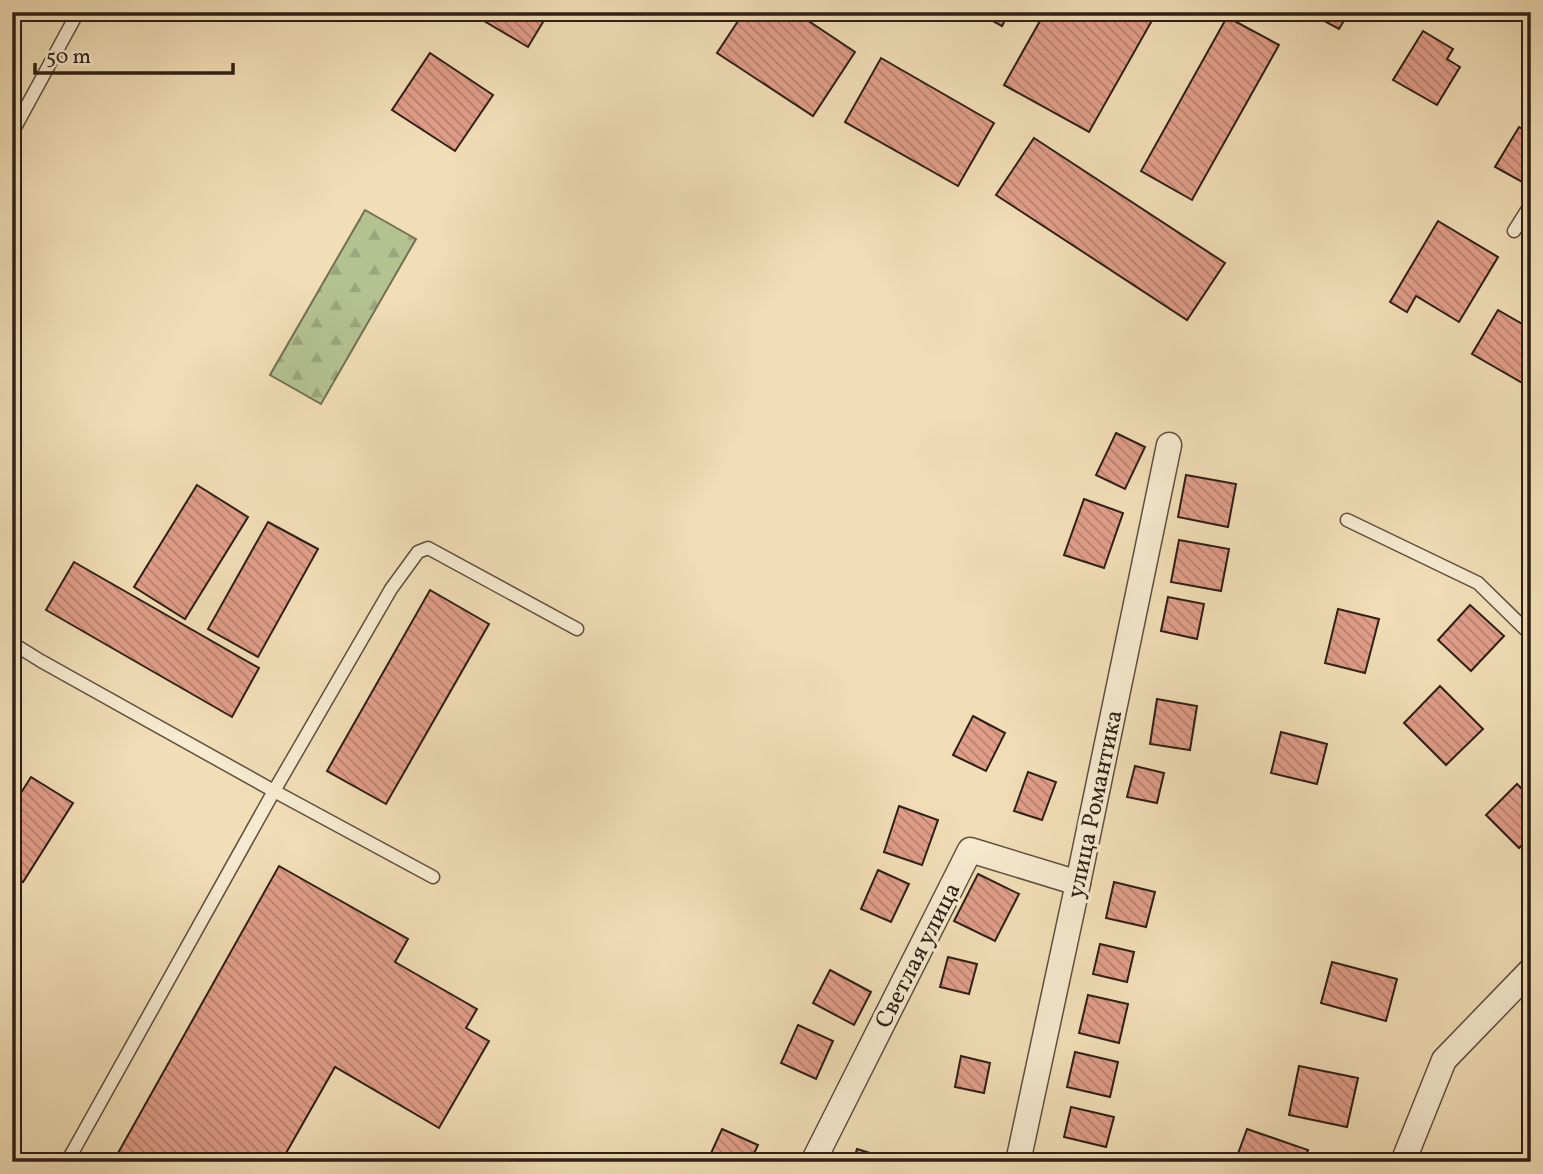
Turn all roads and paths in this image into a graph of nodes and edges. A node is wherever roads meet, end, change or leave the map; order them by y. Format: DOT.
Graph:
graph roads {
  1 [pos="78,12"];
  2 [pos="1520,12"];
  3 [pos="1531,18"];
  4 [pos="12,133"];
  5 [pos="1531,204"];
  6 [pos="1514,231"];
  7 [pos="1168,445"];
  8 [pos="1347,520"];
  9 [pos="577,629"];
  10 [pos="1531,635"];
  11 [pos="12,643"];
  12 [pos="274,791"];
  13 [pos="433,877"];
  14 [pos="1078,883"];
  15 [pos="1531,970"];
  16 [pos="67,1162"];
  17 [pos="813,1162"];
  18 [pos="1018,1162"];
  19 [pos="1403,1162"];
  1 -- 4 [label="lane"];
  2 -- 3 [label="lane"];
  5 -- 6 [label="lane"];
  7 -- 14 [label="street, улица Романтика"];
  8 -- 10 [label="lane"];
  9 -- 12 [label="lane"];
  11 -- 12 [label="lane"];
  12 -- 13 [label="lane"];
  12 -- 16 [label="lane"];
  14 -- 17 [label="street, Светлая улица"];
  14 -- 18 [label="street, улица Романтика"];
  15 -- 19 [label="street"];
}
